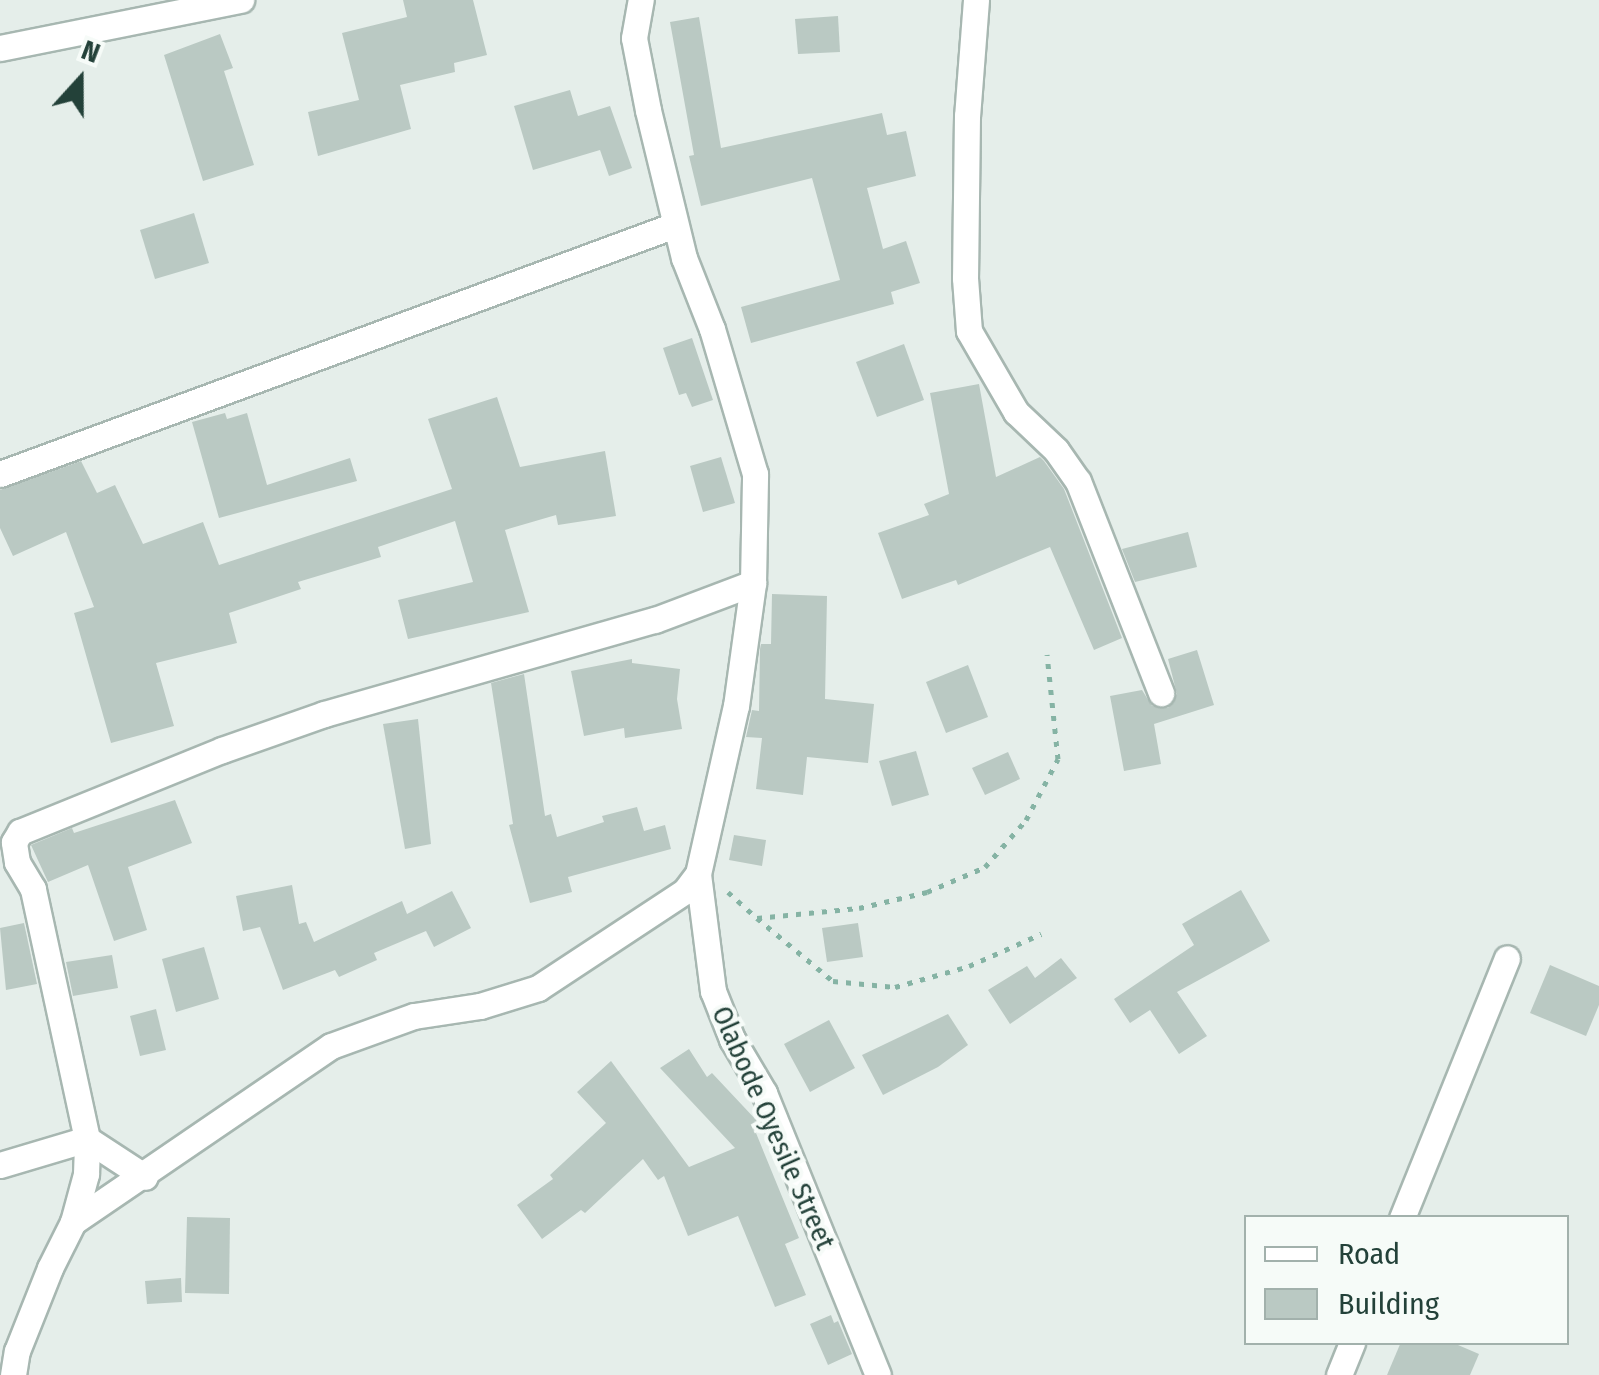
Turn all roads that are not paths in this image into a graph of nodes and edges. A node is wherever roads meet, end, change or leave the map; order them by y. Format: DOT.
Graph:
graph roads {
  1 [pos="241,0"];
  2 [pos="642,0"];
  3 [pos="976,0"];
  4 [pos="0,48"];
  5 [pos="676,225"];
  6 [pos="0,474"];
  7 [pos="753,583"];
  8 [pos="1161,694"];
  9 [pos="698,874"];
  10 [pos="1506,958"];
  11 [pos="87,1139"];
  12 [pos="0,1164"];
  13 [pos="144,1177"];
  14 [pos="1403,1215"];
  15 [pos="73,1222"];
  16 [pos="1351,1345"];
  17 [pos="12,1375"];
  18 [pos="878,1375"];
  19 [pos="1339,1375"];
  1 -- 4 [label="street"];
  2 -- 5 [label="street"];
  3 -- 8 [label="street"];
  5 -- 6 [label="street"];
  5 -- 7 [label="street"];
  7 -- 9 [label="street"];
  7 -- 11 [label="street"];
  9 -- 13 [label="street"];
  9 -- 18 [label="street, Olabode Oyesile Street"];
  10 -- 14 [label="street"];
  11 -- 12 [label="street"];
  11 -- 13 [label="street"];
  11 -- 15 [label="street"];
  13 -- 15 [label="street"];
  15 -- 17 [label="street"];
  16 -- 19 [label="street"];
}
